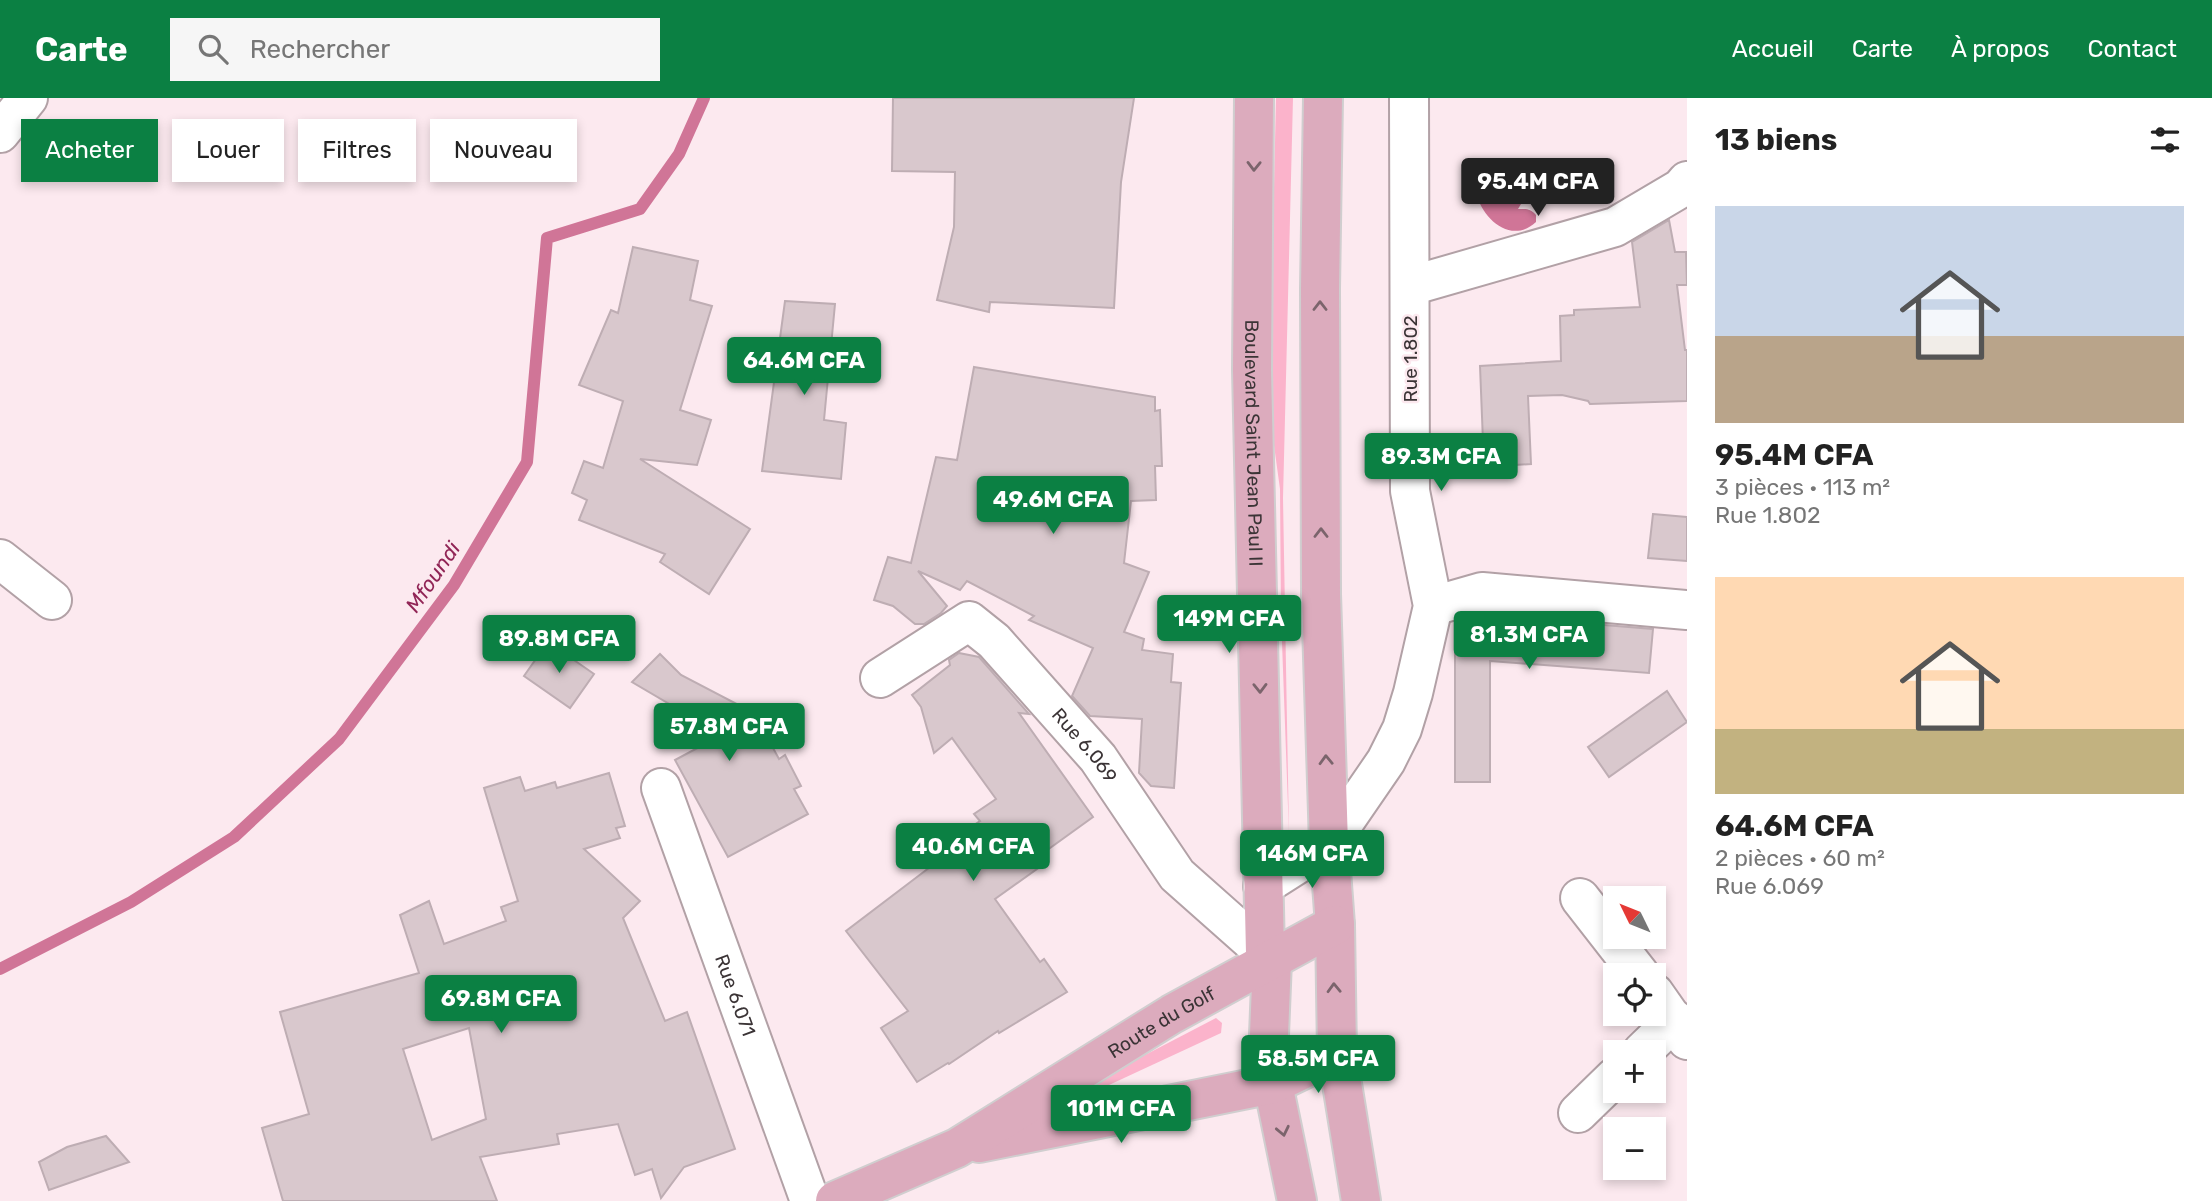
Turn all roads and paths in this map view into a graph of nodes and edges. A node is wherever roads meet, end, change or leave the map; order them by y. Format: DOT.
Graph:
graph roads {
  1 [pos="28,98"];
  2 [pos="1254,98"];
  3 [pos="1323,98"];
  4 [pos="1409,98"];
  5 [pos="0,132"];
  6 [pos="1687,181"];
  7 [pos="1409,286"];
  8 [pos="0,559"];
  9 [pos="52,600"];
  10 [pos="1433,606"];
  11 [pos="1687,611"];
  12 [pos="880,678"];
  13 [pos="661,788"];
  14 [pos="1329,844"];
  15 [pos="1263,886"];
  16 [pos="1580,898"];
  17 [pos="1335,925"];
  18 [pos="1269,956"];
  19 [pos="1631,963"];
  20 [pos="1672,1018"];
  21 [pos="1653,1040"];
  22 [pos="1337,1053"];
  23 [pos="1273,1084"];
  24 [pos="1603,1089"];
  25 [pos="1578,1113"];
  26 [pos="957,1147"];
  27 [pos="810,1201"];
  28 [pos="835,1201"];
  29 [pos="1297,1201"];
  30 [pos="1361,1201"];
  1 -- 5 [label="street"];
  2 -- 15 [label="main road, Boulevard Saint Jean Paul II, one-way"];
  14 -- 3 [label="main road, one-way"];
  4 -- 7 [label="street, Rue 1.802"];
  6 -- 7 [label="street"];
  7 -- 10 [label="street, Rue 1.802"];
  8 -- 9 [label="street"];
  10 -- 11 [label="street"];
  10 -- 14 [label="street, Rue 1.802"];
  12 -- 18 [label="street, Rue 6.069"];
  13 -- 27 [label="street, Rue 6.071"];
  14 -- 15 [label="street"];
  14 -- 17 [label="main road"];
  15 -- 18 [label="main road, Boulevard Saint Jean Paul II"];
  16 -- 19 [label="street"];
  17 -- 18 [label="main road, Route du Golf"];
  22 -- 17 [label="main road, one-way"];
  18 -- 23 [label="main road, Boulevard Saint Jean Paul II"];
  18 -- 26 [label="main road, Route du Golf"];
  20 -- 21 [label="street"];
  22 -- 23 [label="main road, Route du Golf"];
  22 -- 30 [label="main road"];
  23 -- 26 [label="main road, Route du Golf"];
  23 -- 29 [label="main road, Boulevard Saint Jean Paul II, one-way"];
  24 -- 25 [label="street"];
  26 -- 28 [label="main road, Route du Golf"];
}
